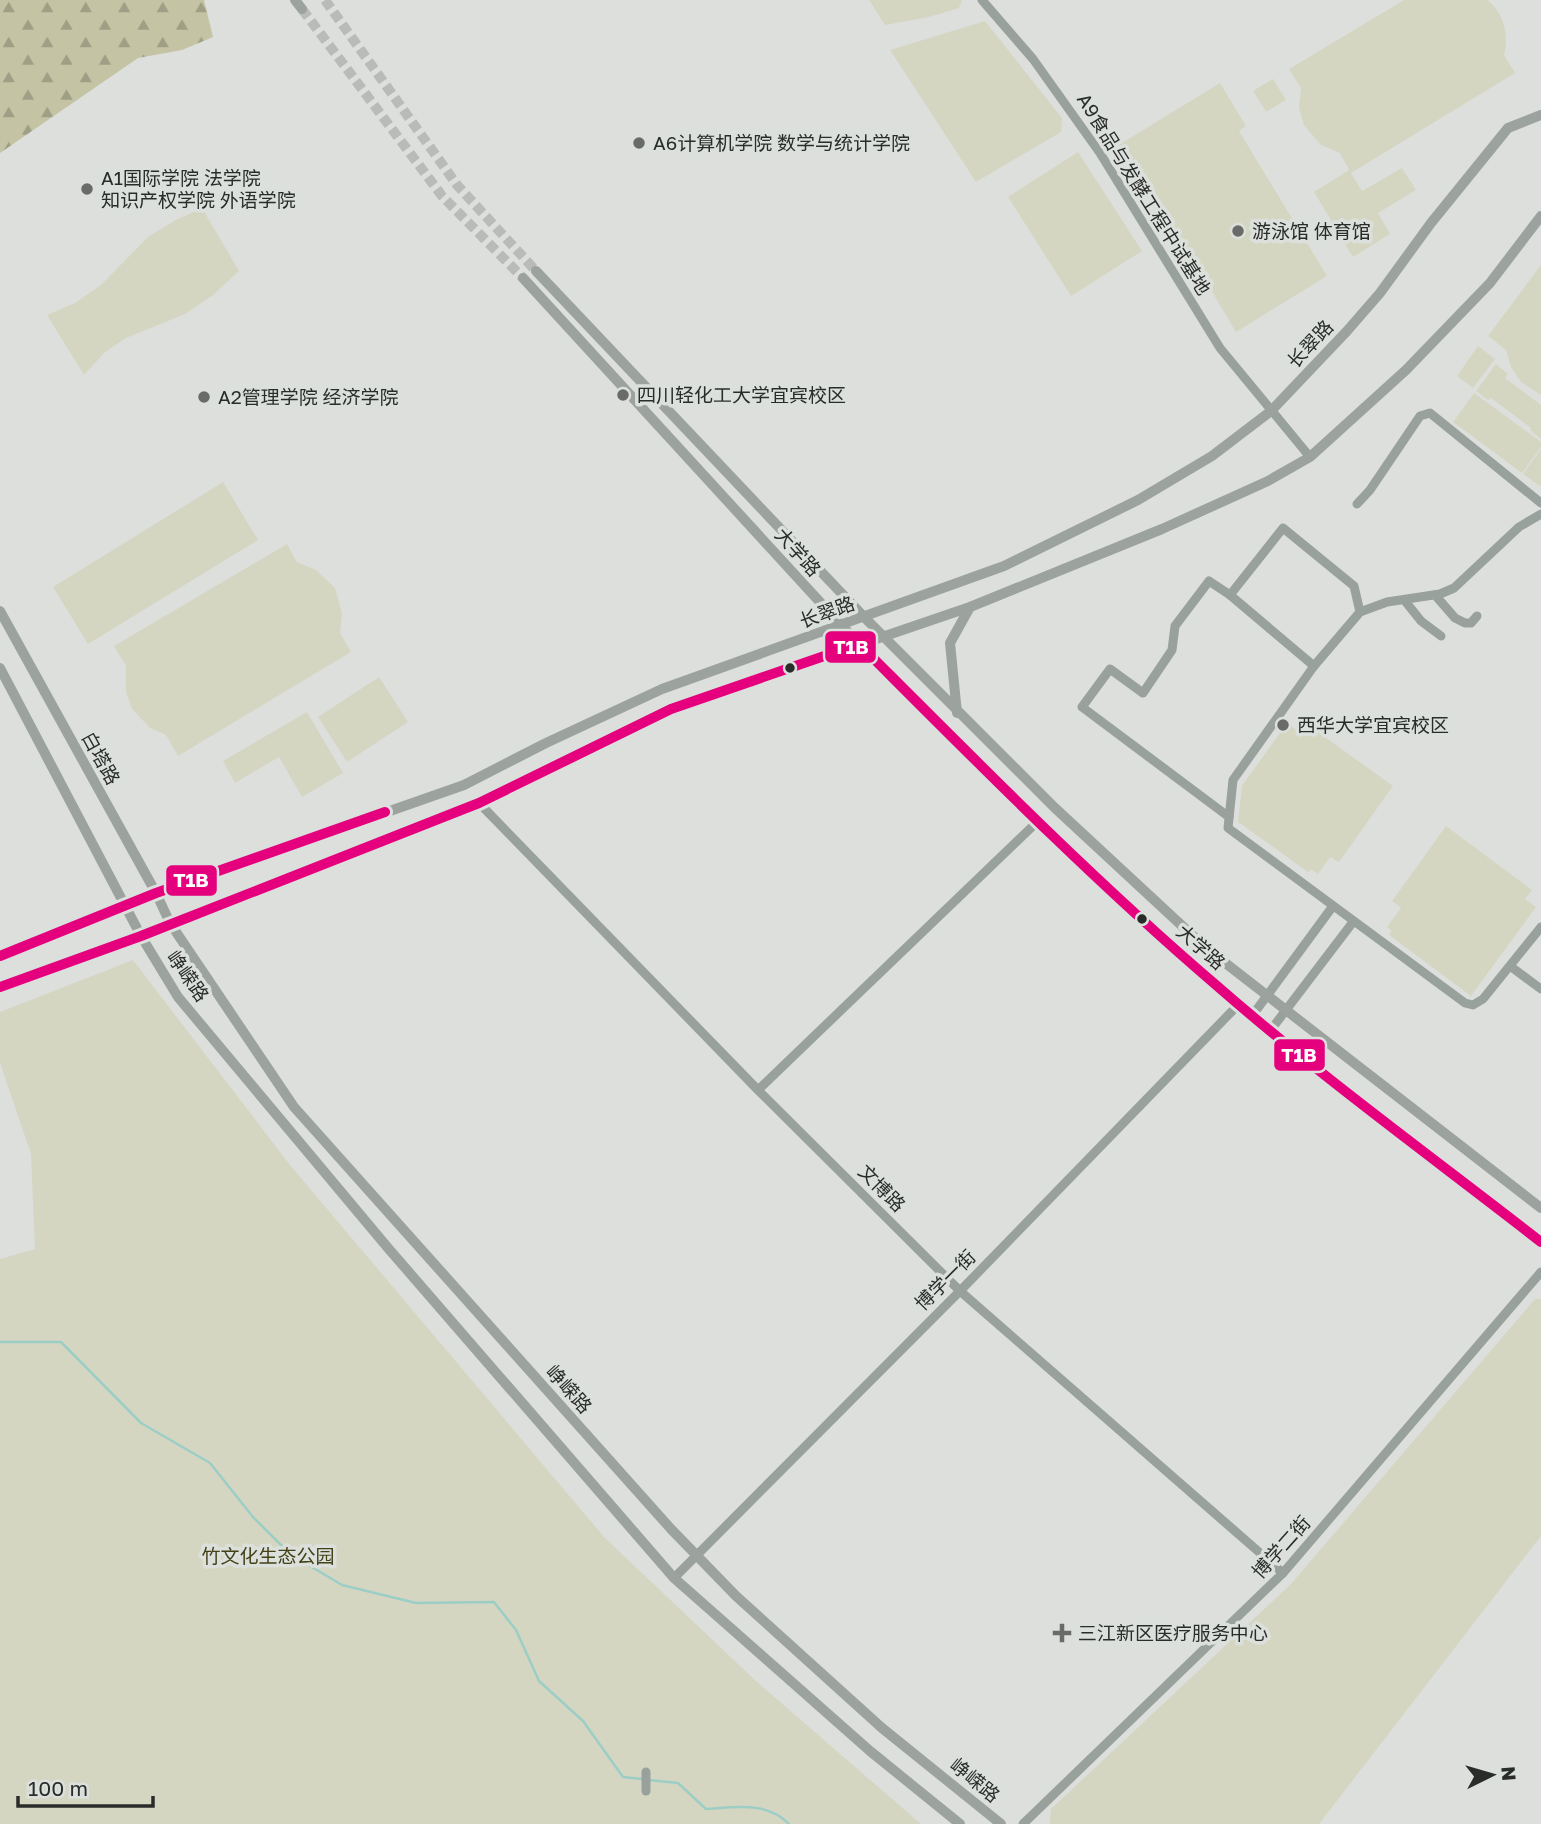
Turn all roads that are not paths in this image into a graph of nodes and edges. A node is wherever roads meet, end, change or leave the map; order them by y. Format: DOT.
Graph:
graph roads {
  1 [pos="982,0"];
  2 [pos="1541,115"];
  3 [pos="1541,216"];
  4 [pos="536,271"];
  5 [pos="523,278"];
  6 [pos="1271,411"];
  7 [pos="1310,457"];
  8 [pos="1541,503"];
  9 [pos="1357,504"];
  10 [pos="1541,514"];
  11 [pos="1230,595"];
  12 [pos="1434,596"];
  13 [pos="1405,601"];
  14 [pos="970,607"];
  15 [pos="0,611"];
  16 [pos="1360,612"];
  17 [pos="1477,616"];
  18 [pos="864,617"];
  19 [pos="841,625"];
  20 [pos="883,636"];
  21 [pos="1441,636"];
  22 [pos="859,644"];
  23 [pos="1314,666"];
  24 [pos="0,668"];
  25 [pos="957,713"];
  26 [pos="480,803"];
  27 [pos="1229,817"];
  28 [pos="1037,822"];
  29 [pos="156,893"];
  30 [pos="1334,906"];
  31 [pos="126,907"];
  32 [pos="1353,922"];
  33 [pos="170,923"];
  34 [pos="1541,927"];
  35 [pos="141,936"];
  36 [pos="0,956"];
  37 [pos="1510,966"];
  38 [pos="0,987"];
  39 [pos="1541,989"];
  40 [pos="1268,997"];
  41 [pos="1240,1004"];
  42 [pos="1286,1012"];
  43 [pos="1252,1016"];
  44 [pos="1270,1031"];
  45 [pos="758,1090"];
  46 [pos="1541,1209"];
  47 [pos="1541,1242"];
  48 [pos="1541,1272"];
  49 [pos="960,1291"];
  50 [pos="698,1555"];
  51 [pos="1283,1573"];
  52 [pos="674,1578"];
  53 [pos="646,1772"];
  54 [pos="646,1791"];
  55 [pos="960,1824"];
  56 [pos="1001,1824"];
  57 [pos="1023,1824"];
  1 -- 6 [label="street, A9食品与发酵工程中试基地"];
  2 -- 6 [label="main road, 长翠路"];
  3 -- 7 [label="main road, 长翠路"];
  4 -- 18 [label="main road, 大学路"];
  5 -- 19 [label="main road, 大学路"];
  6 -- 7 [label="street, A9食品与发酵工程中试基地"];
  6 -- 18 [label="main road, 长翠路"];
  7 -- 14 [label="main road, 长翠路"];
  8 -- 9 [label="street"];
  10 -- 12 [label="street"];
  11 -- 16 [label="street"];
  11 -- 23 [label="street"];
  11 -- 27 [label="street"];
  12 -- 13 [label="street"];
  12 -- 17 [label="street"];
  13 -- 16 [label="street"];
  13 -- 21 [label="street"];
  14 -- 20 [label="main road, 长翠路"];
  14 -- 25 [label="main road"];
  15 -- 29 [label="main road, 白塔路"];
  16 -- 23 [label="street"];
  18 -- 19 [label="main road, 长翠路"];
  18 -- 20 [label="main road, 大学路"];
  19 -- 22 [label="main road, 大学路"];
  19 -- 29 [label="main road, 长翠路"];
  20 -- 22 [label="main road, 长翠路"];
  20 -- 25 [label="main road, 大学路"];
  22 -- 26 [label="main road, 长翠路"];
  22 -- 28 [label="main road, 大学路"];
  23 -- 27 [label="street"];
  24 -- 31 [label="main road"];
  25 -- 40 [label="main road, 大学路"];
  26 -- 33 [label="main road, 长翠路"];
  26 -- 45 [label="street, 文博路"];
  27 -- 30 [label="street"];
  28 -- 41 [label="main road, 大学路"];
  28 -- 45 [label="street"];
  29 -- 31 [label="main road, 长翠路"];
  29 -- 33 [label="main road, 白塔路"];
  30 -- 32 [label="street"];
  30 -- 40 [label="street"];
  31 -- 35 [label="main road"];
  31 -- 36 [label="main road, 长翠路"];
  32 -- 37 [label="street"];
  32 -- 42 [label="street"];
  33 -- 35 [label="main road, 长翠路"];
  33 -- 50 [label="main road, 峥嵘路"];
  34 -- 37 [label="street"];
  35 -- 38 [label="main road, 长翠路"];
  35 -- 52 [label="main road, 峥嵘路"];
  37 -- 39 [label="street"];
  40 -- 42 [label="main road, 大学路"];
  40 -- 43 [label="street"];
  41 -- 43 [label="main road, 大学路"];
  41 -- 49 [label="street, 博学一街"];
  42 -- 44 [label="street"];
  42 -- 46 [label="main road, 大学路"];
  43 -- 44 [label="main road, 大学路"];
  44 -- 47 [label="main road, 大学路"];
  45 -- 49 [label="street, 文博路"];
  48 -- 51 [label="street, 博学二街"];
  49 -- 50 [label="street, 博学一街"];
  49 -- 51 [label="street, 文博路"];
  50 -- 52 [label="street, 博学一街"];
  50 -- 56 [label="main road, 峥嵘路"];
  51 -- 57 [label="street, 博学二街"];
  52 -- 55 [label="main road, 峥嵘路"];
  53 -- 54 [label="street"];
}
